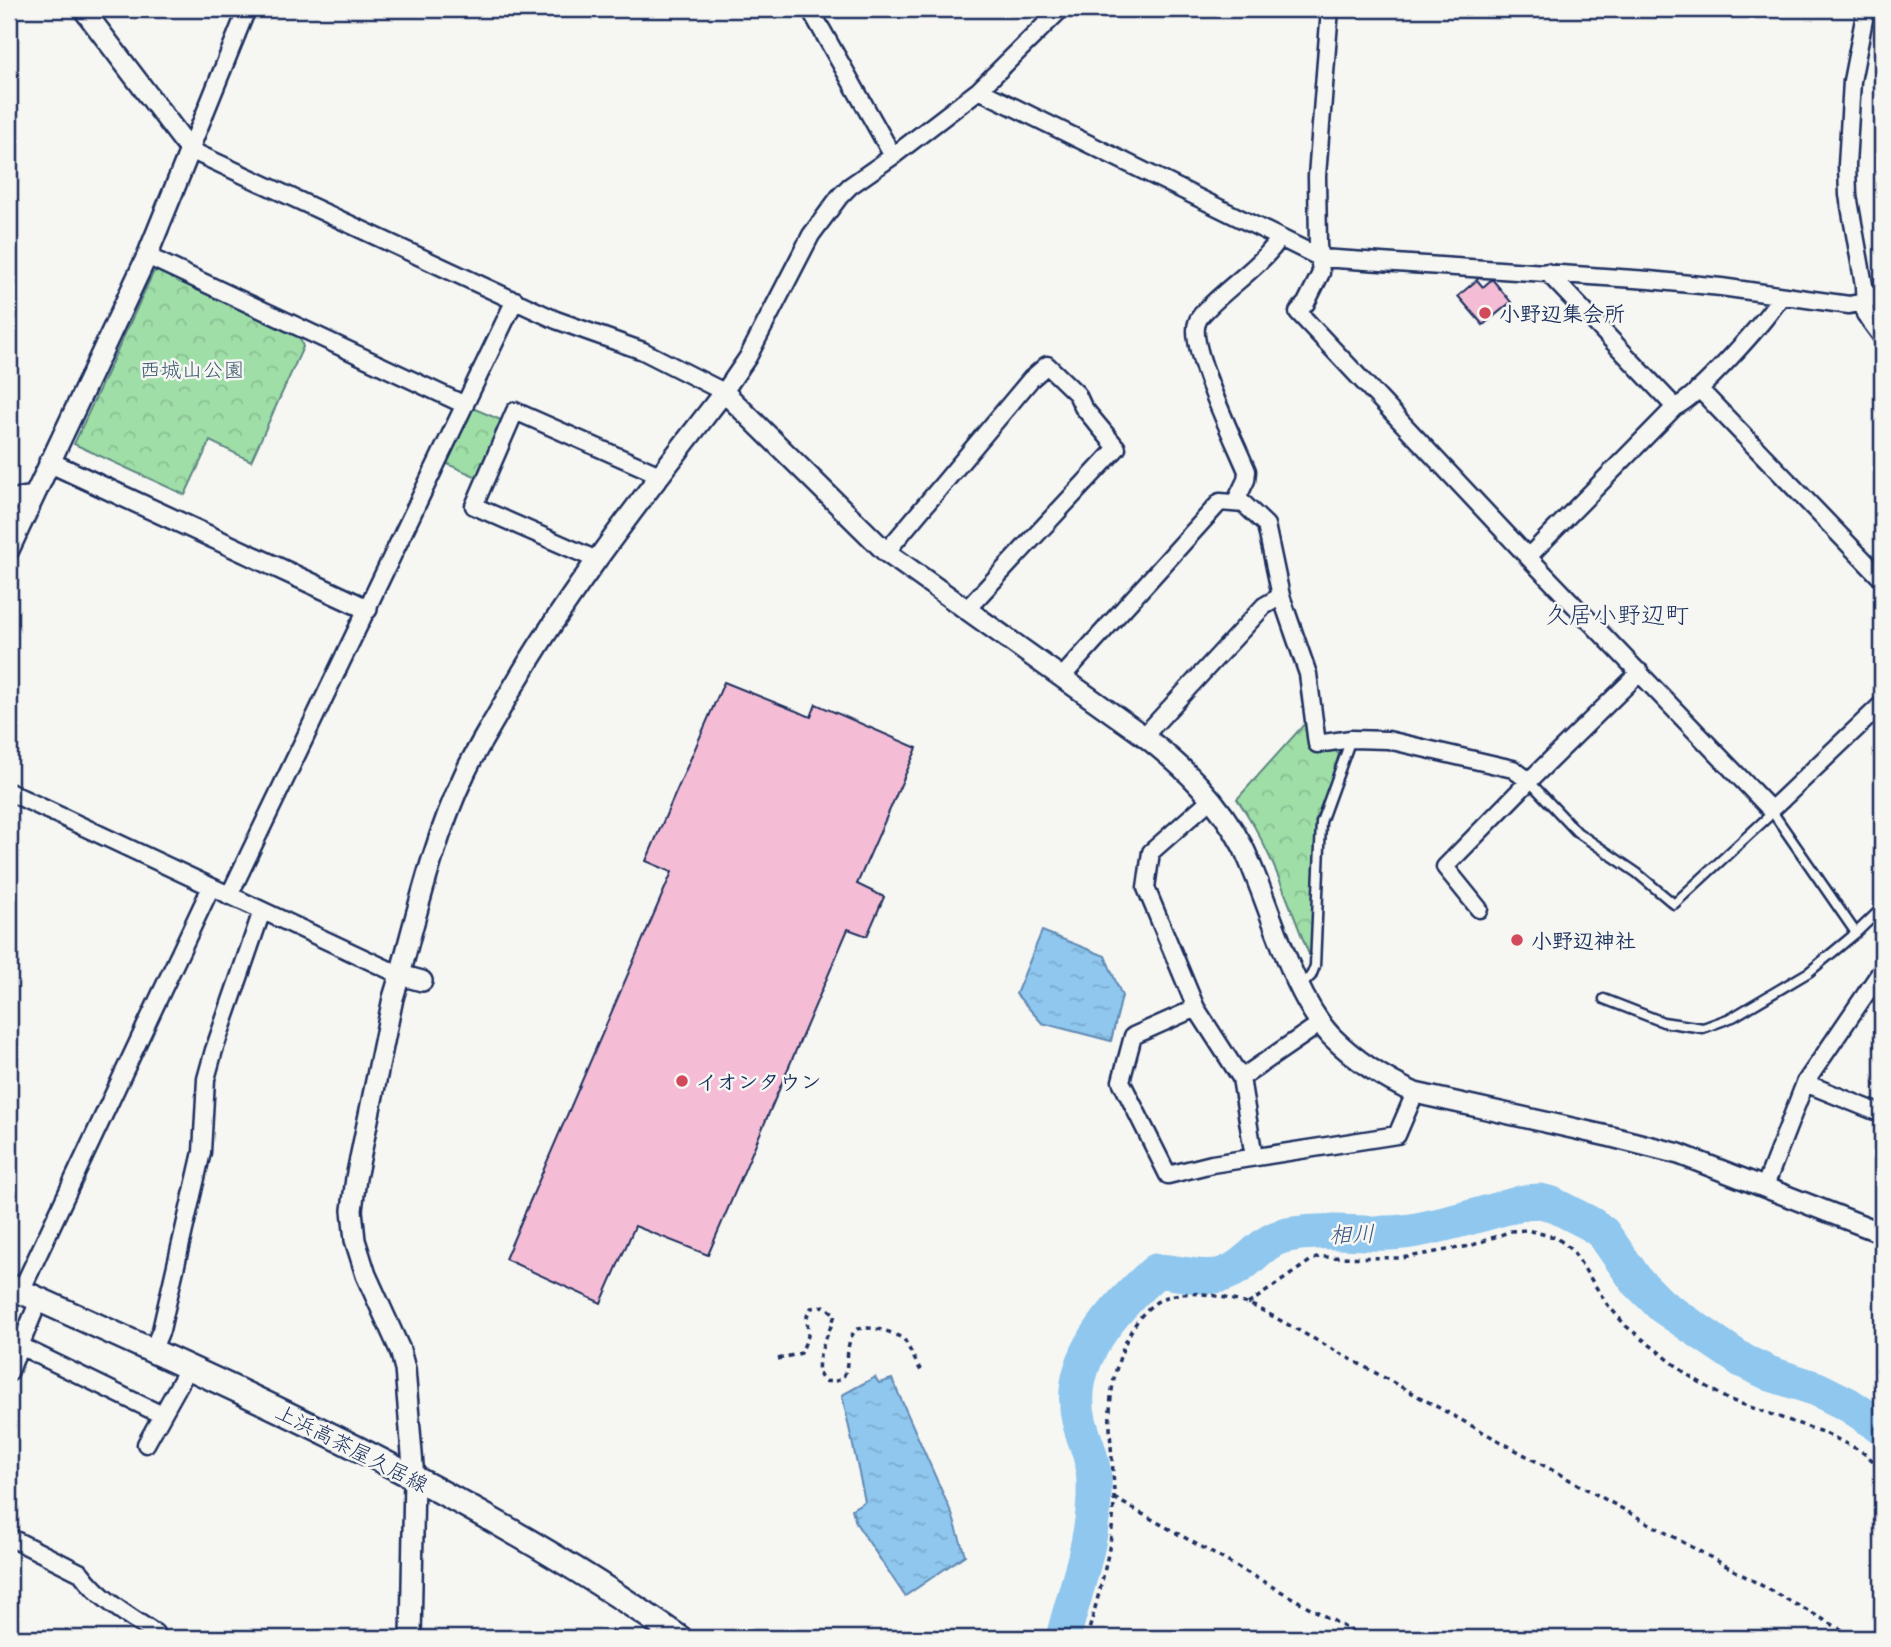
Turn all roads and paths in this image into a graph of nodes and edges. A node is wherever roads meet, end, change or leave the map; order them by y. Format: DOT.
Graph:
graph roads {
  1 [pos="83,9"];
  2 [pos="247,9"];
  3 [pos="810,9"];
  4 [pos="1061,9"];
  5 [pos="1330,9"];
  6 [pos="1866,9"];
  7 [pos="979,90"];
  8 [pos="190,150"];
  9 [pos="893,156"];
  10 [pos="1280,238"];
  11 [pos="147,257"];
  12 [pos="1321,258"];
  13 [pos="1547,272"];
  14 [pos="1882,291"];
  15 [pos="1781,296"];
  16 [pos="514,300"];
  17 [pos="1864,302"];
  18 [pos="1882,337"];
  19 [pos="1697,390"];
  20 [pos="724,391"];
  21 [pos="465,405"];
  22 [pos="1675,407"];
  23 [pos="49,462"];
  24 [pos="660,475"];
  25 [pos="33,496"];
  26 [pos="9,500"];
  27 [pos="1235,503"];
  28 [pos="9,550"];
  29 [pos="886,552"];
  30 [pos="1528,558"];
  31 [pos="597,559"];
  32 [pos="1882,579"];
  33 [pos="1281,596"];
  34 [pos="367,609"];
  35 [pos="966,610"];
  36 [pos="1640,673"];
  37 [pos="1061,678"];
  38 [pos="1882,704"];
  39 [pos="1144,736"];
  40 [pos="1351,739"];
  41 [pos="1529,781"];
  42 [pos="9,792"];
  43 [pos="1211,799"];
  44 [pos="1771,810"];
  45 [pos="211,887"];
  46 [pos="229,896"];
  47 [pos="1882,908"];
  48 [pos="1479,909"];
  49 [pos="262,911"];
  50 [pos="1856,933"];
  51 [pos="1882,970"];
  52 [pos="400,975"];
  53 [pos="422,981"];
  54 [pos="1301,986"];
  55 [pos="1604,999"];
  56 [pos="1196,1008"];
  57 [pos="1321,1023"];
  58 [pos="1241,1078"];
  59 [pos="1805,1083"];
  60 [pos="1415,1093"];
  61 [pos="1882,1114"];
  62 [pos="1254,1157"];
  63 [pos="1765,1186"];
  64 [pos="1882,1233"];
  65 [pos="23,1292"];
  66 [pos="1248,1304"];
  67 [pos="20,1346"];
  68 [pos="153,1349"];
  69 [pos="778,1359"];
  70 [pos="190,1367"];
  71 [pos="9,1373"];
  72 [pos="923,1376"];
  73 [pos="162,1415"];
  74 [pos="146,1444"];
  75 [pos="1882,1468"];
  76 [pos="414,1478"];
  77 [pos="1114,1497"];
  78 [pos="9,1537"];
  79 [pos="155,1633"];
  80 [pos="411,1638"];
  81 [pos="680,1638"];
  82 [pos="1087,1638"];
  83 [pos="1364,1638"];
  84 [pos="1857,1638"];
  1 -- 8 [label="street"];
  2 -- 8 [label="street"];
  3 -- 9 [label="street"];
  4 -- 7 [label="street"];
  5 -- 12 [label="street"];
  6 -- 17 [label="street"];
  7 -- 9 [label="street"];
  7 -- 10 [label="street"];
  8 -- 11 [label="street"];
  8 -- 16 [label="street"];
  9 -- 20 [label="street"];
  10 -- 12 [label="street"];
  10 -- 27 [label="street"];
  11 -- 21 [label="street"];
  11 -- 23 [label="street"];
  12 -- 13 [label="street"];
  12 -- 30 [label="street"];
  13 -- 15 [label="street"];
  13 -- 22 [label="street"];
  14 -- 17 [label="street"];
  15 -- 17 [label="street"];
  15 -- 19 [label="street"];
  16 -- 20 [label="street"];
  16 -- 21 [label="street"];
  17 -- 18 [label="street"];
  19 -- 22 [label="street"];
  19 -- 32 [label="street"];
  20 -- 24 [label="street"];
  20 -- 29 [label="street"];
  21 -- 34 [label="street"];
  22 -- 30 [label="street"];
  23 -- 25 [label="street"];
  23 -- 34 [label="street"];
  24 -- 31 [label="street"];
  24 -- 31 [label="street"];
  25 -- 26 [label="street"];
  25 -- 28 [label="street"];
  27 -- 33 [label="street"];
  27 -- 37 [label="street"];
  29 -- 35 [label="street"];
  29 -- 35 [label="street"];
  30 -- 36 [label="street"];
  31 -- 52 [label="street"];
  33 -- 39 [label="street"];
  33 -- 40 [label="street"];
  34 -- 46 [label="street"];
  35 -- 37 [label="street"];
  36 -- 41 [label="street"];
  36 -- 44 [label="street"];
  37 -- 39 [label="street"];
  38 -- 44 [label="street"];
  39 -- 43 [label="street"];
  40 -- 41 [label="street"];
  40 -- 54 [label="lane"];
  41 -- 44 [label="lane"];
  41 -- 48 [label="street"];
  42 -- 45 [label="street"];
  43 -- 54 [label="street"];
  43 -- 56 [label="street"];
  44 -- 50 [label="lane"];
  45 -- 46 [label="street"];
  45 -- 65 [label="street"];
  46 -- 49 [label="street"];
  47 -- 50 [label="lane"];
  49 -- 52 [label="street"];
  49 -- 68 [label="street"];
  50 -- 55 [label="lane"];
  51 -- 59 [label="street"];
  52 -- 53 [label="street"];
  52 -- 76 [label="street"];
  54 -- 57 [label="street"];
  56 -- 58 [label="street"];
  56 -- 62 [label="street"];
  57 -- 58 [label="street"];
  57 -- 60 [label="street"];
  58 -- 62 [label="street"];
  59 -- 61 [label="street"];
  59 -- 63 [label="street"];
  60 -- 62 [label="street"];
  60 -- 63 [label="street"];
  63 -- 64 [label="street"];
  65 -- 67 [label="street"];
  65 -- 68 [label="main road, 上浜高茶屋久居線"];
  66 -- 75 [label="path"];
  66 -- 77 [label="path"];
  66 -- 84 [label="path"];
  67 -- 71 [label="street"];
  67 -- 73 [label="street"];
  68 -- 70 [label="main road, 上浜高茶屋久居線"];
  69 -- 72 [label="path"];
  70 -- 73 [label="street"];
  70 -- 76 [label="main road, 上浜高茶屋久居線"];
  73 -- 74 [label="street"];
  76 -- 80 [label="street"];
  76 -- 81 [label="main road, 上浜高茶屋久居線"];
  77 -- 82 [label="path"];
  77 -- 83 [label="path"];
  78 -- 79 [label="street"];
}
